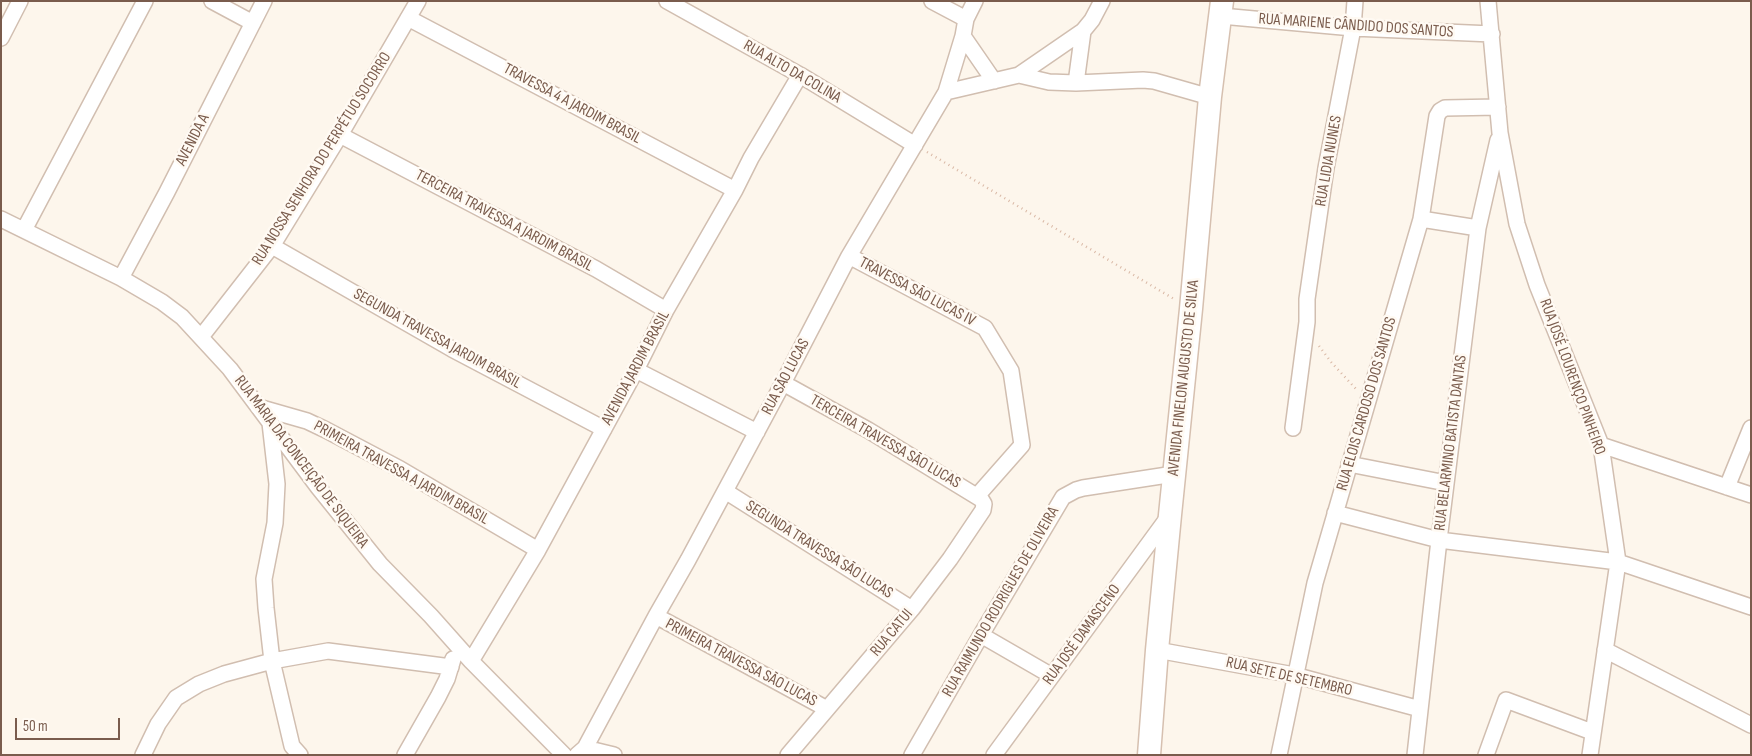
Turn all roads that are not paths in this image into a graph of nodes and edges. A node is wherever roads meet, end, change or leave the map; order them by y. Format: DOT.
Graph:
graph roads {
  1 [pos="20,1"];
  2 [pos="145,1"];
  3 [pos="212,1"];
  4 [pos="264,1"];
  5 [pos="418,1"];
  6 [pos="667,1"];
  7 [pos="932,1"];
  8 [pos="975,1"];
  9 [pos="1102,1"];
  10 [pos="1355,1"];
  11 [pos="1488,1"];
  12 [pos="1221,8"];
  13 [pos="408,18"];
  14 [pos="966,19"];
  15 [pos="253,22"];
  16 [pos="1353,28"];
  17 [pos="1082,31"];
  18 [pos="1492,34"];
  19 [pos="963,36"];
  20 [pos="1,38"];
  21 [pos="800,75"];
  22 [pos="1019,75"];
  23 [pos="994,81"];
  24 [pos="1076,84"];
  25 [pos="946,92"];
  26 [pos="1210,97"];
  27 [pos="1498,107"];
  28 [pos="1500,134"];
  29 [pos="340,136"];
  30 [pos="915,145"];
  31 [pos="735,190"];
  32 [pos="1,219"];
  33 [pos="1421,219"];
  34 [pos="1478,228"];
  35 [pos="24,230"];
  36 [pos="272,246"];
  37 [pos="849,256"];
  38 [pos="120,278"];
  39 [pos="666,310"];
  40 [pos="985,328"];
  41 [pos="201,336"];
  42 [pos="636,370"];
  43 [pos="784,383"];
  44 [pos="258,407"];
  45 [pos="270,423"];
  46 [pos="1294,428"];
  47 [pos="1751,428"];
  48 [pos="604,429"];
  49 [pos="757,432"];
  50 [pos="1601,445"];
  51 [pos="1349,464"];
  52 [pos="1174,474"];
  53 [pos="1446,483"];
  54 [pos="1727,487"];
  55 [pos="725,491"];
  56 [pos="1751,495"];
  57 [pos="981,500"];
  58 [pos="1335,513"];
  59 [pos="1170,515"];
  60 [pos="1439,540"];
  61 [pos="538,550"];
  62 [pos="1618,562"];
  63 [pos="1751,607"];
  64 [pos="912,609"];
  65 [pos="656,616"];
  66 [pos="981,635"];
  67 [pos="456,645"];
  68 [pos="1157,650"];
  69 [pos="1605,650"];
  70 [pos="272,661"];
  71 [pos="471,661"];
  72 [pos="451,667"];
  73 [pos="1294,675"];
  74 [pos="1052,676"];
  75 [pos="826,709"];
  76 [pos="1420,709"];
  77 [pos="1751,725"];
  78 [pos="1592,732"];
  79 [pos="581,752"];
  80 [pos="143,755"];
  81 [pos="300,755"];
  82 [pos="405,755"];
  83 [pos="564,755"];
  84 [pos="614,755"];
  85 [pos="788,755"];
  86 [pos="912,755"];
  87 [pos="994,755"];
  88 [pos="1149,755"];
  89 [pos="1279,755"];
  90 [pos="1415,755"];
  91 [pos="1486,755"];
  92 [pos="1590,755"];
  1 -- 20 [label="street"];
  2 -- 35 [label="street"];
  3 -- 15 [label="street"];
  4 -- 15 [label="street, AVENIDA A"];
  5 -- 13 [label="street, RUA NOSSA SENHORA DO PERPÉTUO SOCORRO"];
  6 -- 21 [label="street, RUA ALTO DA COLINA"];
  7 -- 14 [label="street"];
  8 -- 14 [label="street, RUA SÃO LUCAS"];
  9 -- 17 [label="street"];
  10 -- 16 [label="street, RUA LIDIA NUNES"];
  11 -- 18 [label="street, RUA JOSÉ LOURENÇO PINHEIRO"];
  12 -- 16 [label="street, RUA MARIENE CÂNDIDO DOS SANTOS"];
  12 -- 26 [label="street, AVENIDA FINELON AUGUSTO DE SILVA"];
  13 -- 29 [label="street, RUA NOSSA SENHORA DO PERPÉTUO SOCORRO"];
  13 -- 31 [label="street, TRAVESSA 4 A JARDIM BRASIL"];
  14 -- 19 [label="street, RUA SÃO LUCAS"];
  15 -- 38 [label="street, AVENIDA A"];
  16 -- 18 [label="street, RUA MARIENE CÂNDIDO DOS SANTOS"];
  16 -- 46 [label="street, RUA LIDIA NUNES"];
  17 -- 22 [label="street"];
  17 -- 24 [label="street"];
  18 -- 27 [label="street, RUA JOSÉ LOURENÇO PINHEIRO"];
  19 -- 23 [label="street"];
  19 -- 25 [label="street, RUA SÃO LUCAS"];
  21 -- 30 [label="street, RUA ALTO DA COLINA"];
  21 -- 31 [label="street, AVENIDA JARDIM BRASIL"];
  22 -- 23 [label="street"];
  22 -- 24 [label="street"];
  23 -- 25 [label="street"];
  24 -- 26 [label="street"];
  25 -- 30 [label="street, RUA SÃO LUCAS"];
  26 -- 52 [label="street, AVENIDA FINELON AUGUSTO DE SILVA"];
  27 -- 28 [label="street, RUA JOSÉ LOURENÇO PINHEIRO"];
  27 -- 33 [label="street, RUA ELOIS CARDOSO DOS SANTOS"];
  28 -- 34 [label="street, RUA BELARMINO BATISTA DANTAS"];
  28 -- 50 [label="street, RUA JOSÉ LOURENÇO PINHEIRO"];
  29 -- 36 [label="street, RUA NOSSA SENHORA DO PERPÉTUO SOCORRO"];
  29 -- 39 [label="street, TERCEIRA TRAVESSA A JARDIM BRASIL"];
  30 -- 37 [label="street, RUA SÃO LUCAS"];
  31 -- 39 [label="street, AVENIDA JARDIM BRASIL"];
  32 -- 35 [label="street, RUA MARIA DA CONCEIÇÃO DE SIQUEIRA"];
  33 -- 34 [label="street"];
  33 -- 51 [label="street, RUA ELOIS CARDOSO DOS SANTOS"];
  34 -- 53 [label="street, RUA BELARMINO BATISTA DANTAS"];
  35 -- 38 [label="street, RUA MARIA DA CONCEIÇÃO DE SIQUEIRA"];
  36 -- 41 [label="street, RUA NOSSA SENHORA DO PERPÉTUO SOCORRO"];
  36 -- 48 [label="street, SEGUNDA TRAVESSA JARDIM BRASIL"];
  37 -- 40 [label="street, TRAVESSA SÃO LUCAS IV"];
  37 -- 43 [label="street, RUA SÃO LUCAS"];
  38 -- 41 [label="street, RUA MARIA DA CONCEIÇÃO DE SIQUEIRA"];
  39 -- 42 [label="street, AVENIDA JARDIM BRASIL"];
  40 -- 57 [label="street, RUA CATUI"];
  41 -- 44 [label="street, RUA MARIA DA CONCEIÇÃO DE SIQUEIRA"];
  42 -- 48 [label="street, AVENIDA JARDIM BRASIL"];
  42 -- 49 [label="street"];
  43 -- 49 [label="street, RUA SÃO LUCAS"];
  43 -- 57 [label="street, TERCEIRA TRAVESSA SÃO LUCAS"];
  44 -- 45 [label="street, RUA MARIA DA CONCEIÇÃO DE SIQUEIRA"];
  44 -- 61 [label="street, PRIMEIRA TRAVESSA A JARDIM BRASIL"];
  45 -- 67 [label="street, RUA MARIA DA CONCEIÇÃO DE SIQUEIRA"];
  45 -- 70 [label="street"];
  47 -- 54 [label="street"];
  48 -- 61 [label="street, AVENIDA JARDIM BRASIL"];
  49 -- 55 [label="street, RUA SÃO LUCAS"];
  50 -- 54 [label="street"];
  50 -- 62 [label="street, RUA JOSÉ LOURENÇO PINHEIRO"];
  51 -- 53 [label="street"];
  51 -- 58 [label="street, RUA ELOIS CARDOSO DOS SANTOS"];
  52 -- 59 [label="street, AVENIDA FINELON AUGUSTO DE SILVA"];
  52 -- 66 [label="street, RUA RAIMUNDO RODRIGUES DE OLIVEIRA"];
  53 -- 60 [label="street, RUA BELARMINO BATISTA DANTAS"];
  54 -- 56 [label="street"];
  55 -- 64 [label="street, SEGUNDA TRAVESSA SÃO LUCAS"];
  55 -- 65 [label="street, RUA SÃO LUCAS"];
  57 -- 64 [label="street, RUA CATUI"];
  58 -- 60 [label="street"];
  58 -- 73 [label="street, RUA ELOIS CARDOSO DOS SANTOS"];
  59 -- 68 [label="street, AVENIDA FINELON AUGUSTO DE SILVA"];
  59 -- 74 [label="street, RUA JOSÉ DAMASCENO"];
  60 -- 62 [label="street"];
  60 -- 76 [label="street, RUA BELARMINO BATISTA DANTAS"];
  61 -- 71 [label="street, AVENIDA JARDIM BRASIL"];
  62 -- 63 [label="street"];
  62 -- 69 [label="street, RUA JOSÉ LOURENÇO PINHEIRO"];
  64 -- 75 [label="street, RUA CATUI"];
  65 -- 75 [label="street, PRIMEIRA TRAVESSA SÃO LUCAS"];
  65 -- 79 [label="street, RUA SÃO LUCAS"];
  66 -- 74 [label="street"];
  66 -- 86 [label="street, RUA RAIMUNDO RODRIGUES DE OLIVEIRA"];
  67 -- 71 [label="street, RUA MARIA DA CONCEIÇÃO DE SIQUEIRA"];
  67 -- 72 [label="street"];
  68 -- 73 [label="street, RUA SETE DE SETEMBRO"];
  68 -- 88 [label="street, AVENIDA FINELON AUGUSTO DE SILVA"];
  69 -- 77 [label="street"];
  69 -- 78 [label="street, RUA JOSÉ LOURENÇO PINHEIRO"];
  70 -- 72 [label="street"];
  70 -- 80 [label="street"];
  70 -- 81 [label="street"];
  71 -- 83 [label="street, RUA MARIA DA CONCEIÇÃO DE SIQUEIRA"];
  72 -- 82 [label="street"];
  73 -- 76 [label="street, RUA SETE DE SETEMBRO"];
  73 -- 89 [label="street, RUA ELOIS CARDOSO DOS SANTOS"];
  74 -- 87 [label="street, RUA JOSÉ DAMASCENO"];
  75 -- 85 [label="street, RUA CATUI"];
  76 -- 90 [label="street, RUA BELARMINO BATISTA DANTAS"];
  78 -- 91 [label="street"];
  78 -- 92 [label="street, RUA JOSÉ LOURENÇO PINHEIRO"];
  79 -- 84 [label="street"];
}
